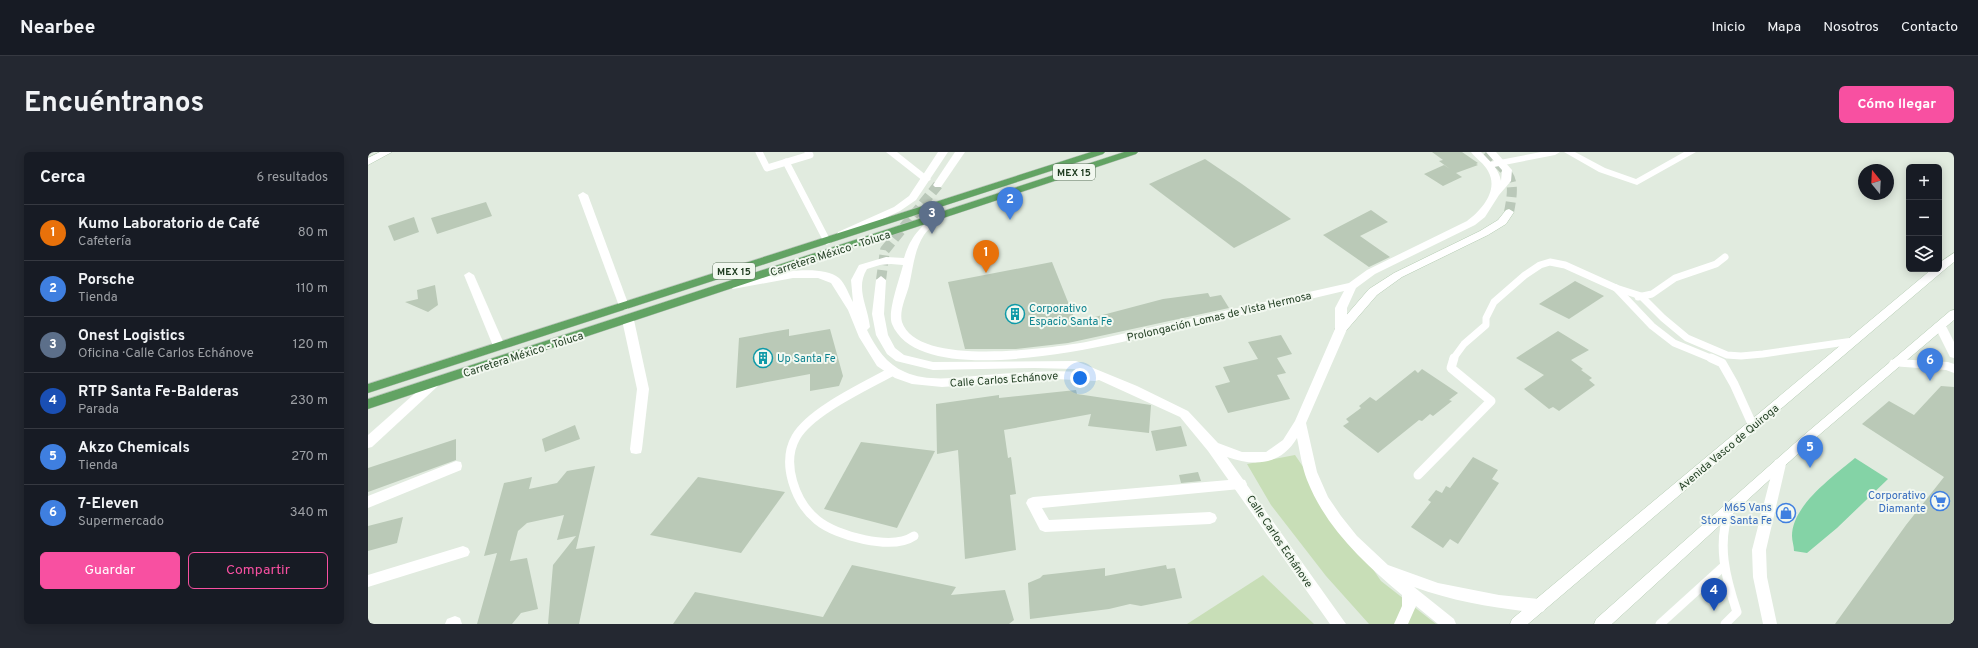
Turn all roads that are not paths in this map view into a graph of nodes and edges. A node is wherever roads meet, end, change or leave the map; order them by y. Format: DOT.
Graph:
graph roads {
  1 [pos="387,152"];
  2 [pos="759,152"];
  3 [pos="808,152"];
  4 [pos="891,152"];
  5 [pos="943,152"];
  6 [pos="960,152"];
  7 [pos="1100,152"];
  8 [pos="1132,152"];
  9 [pos="1476,152"];
  10 [pos="1491,152"];
  11 [pos="1555,152"];
  12 [pos="1569,152"];
  13 [pos="1690,152"];
  14 [pos="368,162"];
  15 [pos="786,162"];
  16 [pos="1502,162"];
  17 [pos="1489,165"];
  18 [pos="926,179"];
  19 [pos="938,185"];
  20 [pos="1495,194"];
  21 [pos="583,195"];
  22 [pos="1509,212"];
  23 [pos="939,216"];
  24 [pos="827,241"];
  25 [pos="1954,256"];
  26 [pos="1725,257"];
  27 [pos="909,263"];
  28 [pos="1942,266"];
  29 [pos="1935,272"];
  30 [pos="469,275"];
  31 [pos="881,280"];
  32 [pos="730,286"];
  33 [pos="1352,286"];
  34 [pos="1616,288"];
  35 [pos="1641,296"];
  36 [pos="1629,303"];
  37 [pos="624,306"];
  38 [pos="1954,314"];
  39 [pos="628,320"];
  40 [pos="1940,325"];
  41 [pos="1341,329"];
  42 [pos="865,337"];
  43 [pos="1853,341"];
  44 [pos="499,346"];
  45 [pos="1954,354"];
  46 [pos="1895,363"];
  47 [pos="1954,369"];
  48 [pos="893,371"];
  49 [pos="1104,377"];
  50 [pos="434,383"];
  51 [pos="368,389"];
  52 [pos="368,404"];
  53 [pos="1300,423"];
  54 [pos="1753,426"];
  55 [pos="368,443"];
  56 [pos="1213,447"];
  57 [pos="636,449"];
  58 [pos="1780,464"];
  59 [pos="456,466"];
  60 [pos="1418,475"];
  61 [pos="1240,484"];
  62 [pos="368,502"];
  63 [pos="1731,508"];
  64 [pos="1210,518"];
  65 [pos="914,536"];
  66 [pos="463,552"];
  67 [pos="1724,566"];
  68 [pos="1379,567"];
  69 [pos="368,581"];
  70 [pos="1409,592"];
  71 [pos="1539,606"];
  72 [pos="1339,624"];
  73 [pos="1401,624"];
  74 [pos="1449,624"];
  75 [pos="1517,624"];
  76 [pos="1601,624"];
  77 [pos="1660,624"];
  78 [pos="1725,624"];
  79 [pos="1770,624"];
  1 -- 14 [label="street"];
  2 -- 15 [label="lane"];
  3 -- 15 [label="lane"];
  4 -- 18 [label="street"];
  5 -- 18 [label="street"];
  6 -- 19 [label="street"];
  7 -- 24 [label="main road, Carretera México - Toluca / MEX 15"];
  8 -- 23 [label="main road, Carretera México - Toluca / MEX 15"];
  9 -- 17 [label="street"];
  10 -- 16 [label="street"];
  11 -- 16 [label="street"];
  12 -- 13 [label="street"];
  15 -- 24 [label="lane"];
  16 -- 17 [label="street"];
  16 -- 20 [label="street, Prolongación Lomas de Vista Hermosa"];
  17 -- 20 [label="street"];
  18 -- 24 [label="street"];
  20 -- 33 [label="street, Prolongación Lomas de Vista Hermosa"];
  21 -- 37 [label="street"];
  22 -- 41 [label="street"];
  23 -- 27 [label="street"];
  23 -- 32 [label="main road, Carretera México - Toluca / MEX 15"];
  24 -- 37 [label="main road, Carretera México - Toluca / MEX 15"];
  25 -- 28 [label="street, Avenida Vasco de Quiroga"];
  26 -- 35 [label="lane"];
  27 -- 33 [label="street, Prolongación Lomas de Vista Hermosa"];
  27 -- 42 [label="street"];
  29 -- 43 [label="street, Avenida Vasco de Quiroga"];
  30 -- 44 [label="street"];
  31 -- 49 [label="street"];
  32 -- 39 [label="main road, Carretera México - Toluca / MEX 15"];
  32 -- 42 [label="street, Calle Carlos Echánove"];
  33 -- 41 [label="street, Prolongación Lomas de Vista Hermosa"];
  34 -- 35 [label="lane"];
  34 -- 36 [label="lane"];
  34 -- 60 [label="lane"];
  35 -- 36 [label="lane"];
  35 -- 43 [label="lane"];
  36 -- 54 [label="lane"];
  37 -- 44 [label="main road, Carretera México - Toluca / MEX 15"];
  38 -- 40 [label="street"];
  39 -- 50 [label="main road, Carretera México - Toluca / MEX 15"];
  39 -- 57 [label="street"];
  40 -- 45 [label="street"];
  40 -- 46 [label="street"];
  41 -- 53 [label="street, Prolongación Lomas de Vista Hermosa"];
  42 -- 48 [label="street, Calle Carlos Echánove"];
  43 -- 54 [label="street, Avenida Vasco de Quiroga"];
  44 -- 51 [label="main road, Carretera México - Toluca / MEX 15"];
  46 -- 47 [label="street"];
  46 -- 58 [label="street"];
  48 -- 49 [label="street, Calle Carlos Echánove"];
  48 -- 65 [label="lane"];
  49 -- 56 [label="street, Calle Carlos Echánove"];
  50 -- 52 [label="main road, Carretera México - Toluca / MEX 15"];
  50 -- 55 [label="street"];
  53 -- 56 [label="street, Prolongación Lomas de Vista Hermosa"];
  53 -- 68 [label="street"];
  54 -- 71 [label="street, Avenida Vasco de Quiroga"];
  56 -- 61 [label="street, Calle Carlos Echánove"];
  58 -- 63 [label="street"];
  58 -- 79 [label="street"];
  59 -- 62 [label="street"];
  61 -- 64 [label="street"];
  61 -- 72 [label="street, Calle Carlos Echánove"];
  63 -- 67 [label="lane"];
  63 -- 76 [label="street"];
  66 -- 69 [label="street"];
  67 -- 77 [label="lane"];
  67 -- 78 [label="lane"];
  68 -- 70 [label="street"];
  68 -- 71 [label="street"];
  70 -- 73 [label="street"];
  70 -- 74 [label="street"];
  71 -- 75 [label="street, Avenida Vasco de Quiroga"];
}
